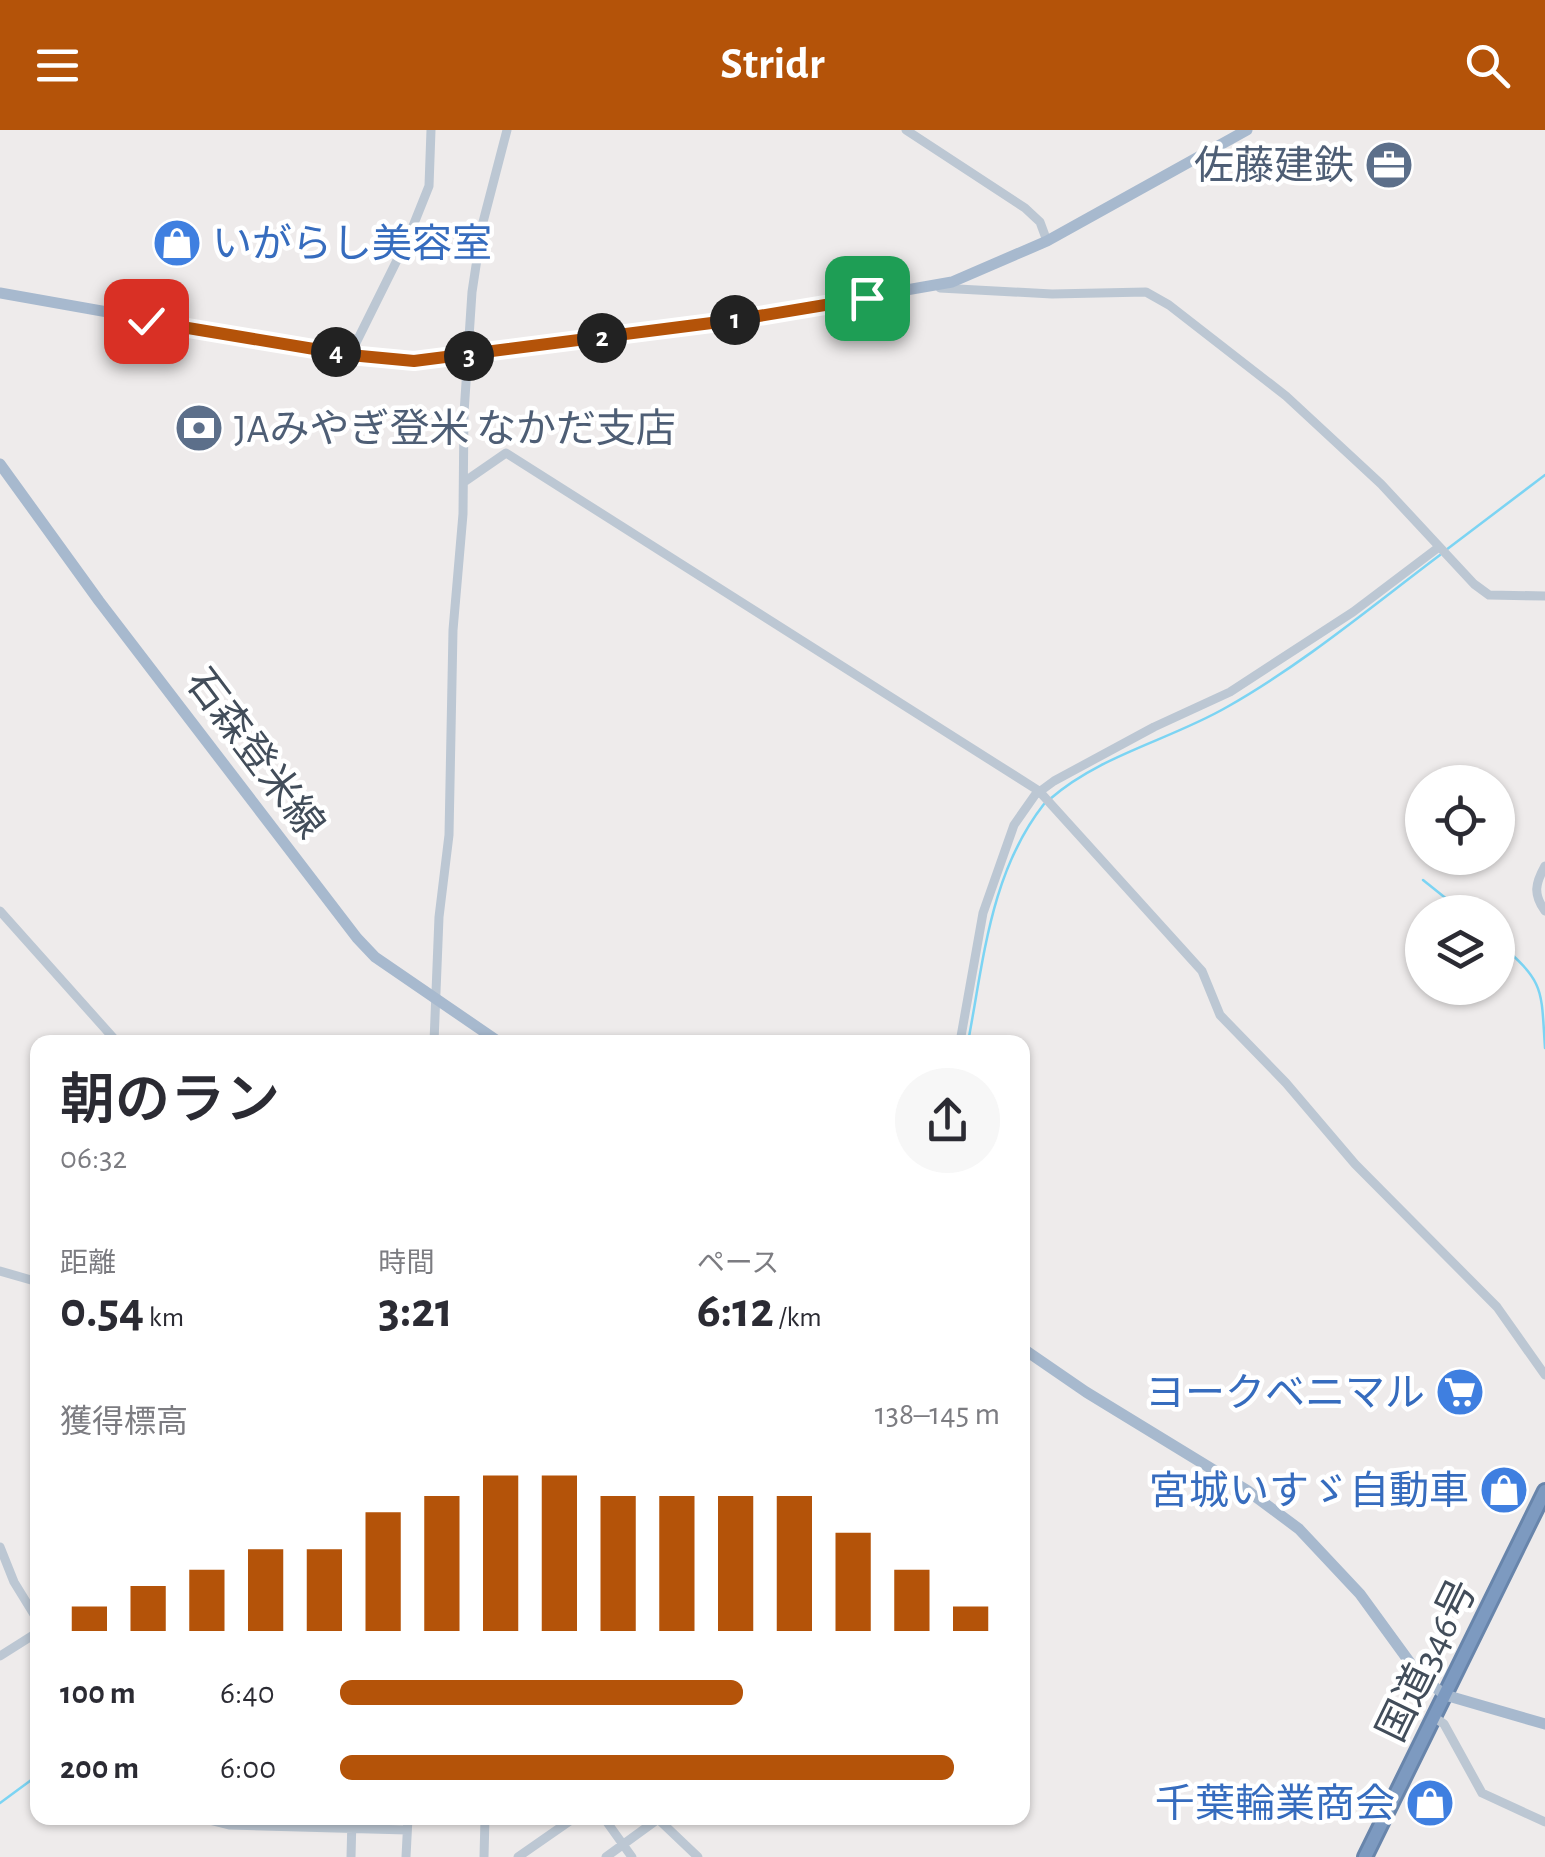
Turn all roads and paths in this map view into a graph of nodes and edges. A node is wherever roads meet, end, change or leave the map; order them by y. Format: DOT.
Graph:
graph roads {
  1 [pos="431,130"];
  2 [pos="507,130"];
  3 [pos="906,130"];
  4 [pos="1247,130"];
  5 [pos="1047,241"];
  6 [pos="927,288"];
  7 [pos="0,292"];
  8 [pos="350,355"];
  9 [pos="468,356"];
  10 [pos="0,464"];
  11 [pos="464,482"];
  12 [pos="1439,547"];
  13 [pos="1545,596"];
  14 [pos="1042,794"];
  15 [pos="1545,866"];
  16 [pos="0,911"];
  17 [pos="1545,911"];
  18 [pos="436,997"];
  19 [pos="111,1035"];
  20 [pos="434,1035"];
  21 [pos="489,1035"];
  22 [pos="961,1035"];
  23 [pos="0,1271"];
  24 [pos="30,1280"];
  25 [pos="1030,1354"];
  26 [pos="1545,1375"];
  27 [pos="1545,1491"];
  28 [pos="0,1547"];
  29 [pos="30,1608"];
  30 [pos="30,1637"];
  31 [pos="0,1656"];
  32 [pos="1445,1694"];
  33 [pos="1434,1717"];
  34 [pos="1545,1724"];
  35 [pos="1545,1822"];
  36 [pos="229,1825"];
  37 [pos="352,1825"];
  38 [pos="407,1825"];
  39 [pos="485,1825"];
  40 [pos="564,1825"];
  41 [pos="609,1825"];
  42 [pos="649,1825"];
  43 [pos="665,1825"];
  44 [pos="352,1829"];
  45 [pos="407,1830"];
  46 [pos="623,1844"];
  47 [pos="350,1857"];
  48 [pos="406,1857"];
  49 [pos="484,1857"];
  50 [pos="518,1857"];
  51 [pos="606,1857"];
  52 [pos="632,1857"];
  53 [pos="698,1857"];
  54 [pos="1365,1857"];
  1 -- 8 [label="street"];
  2 -- 9 [label="street"];
  3 -- 5 [label="street"];
  4 -- 5 [label="main road"];
  5 -- 6 [label="main road"];
  6 -- 9 [label="main road"];
  6 -- 12 [label="street"];
  7 -- 8 [label="main road"];
  8 -- 9 [label="main road"];
  9 -- 11 [label="street"];
  10 -- 18 [label="main road, 石森登米線"];
  11 -- 14 [label="street"];
  11 -- 18 [label="street"];
  12 -- 13 [label="street"];
  12 -- 14 [label="street"];
  14 -- 22 [label="street"];
  14 -- 26 [label="street"];
  15 -- 17 [label="street"];
  16 -- 19 [label="street"];
  18 -- 20 [label="street"];
  18 -- 21 [label="main road, 石森登米線"];
  23 -- 24 [label="street"];
  25 -- 32 [label="main road"];
  27 -- 32 [label="highway, 国道346号"];
  28 -- 29 [label="street"];
  30 -- 31 [label="street"];
  32 -- 33 [label="highway, 国道346号"];
  32 -- 34 [label="main road"];
  33 -- 35 [label="street"];
  33 -- 54 [label="highway, 国道346号"];
  36 -- 44 [label="street"];
  37 -- 44 [label="street"];
  38 -- 45 [label="street"];
  39 -- 49 [label="street"];
  40 -- 50 [label="street"];
  41 -- 46 [label="street"];
  42 -- 46 [label="street"];
  43 -- 53 [label="street"];
  44 -- 45 [label="street"];
  44 -- 47 [label="street"];
  45 -- 48 [label="street"];
  46 -- 51 [label="street"];
  46 -- 52 [label="street"];
}
